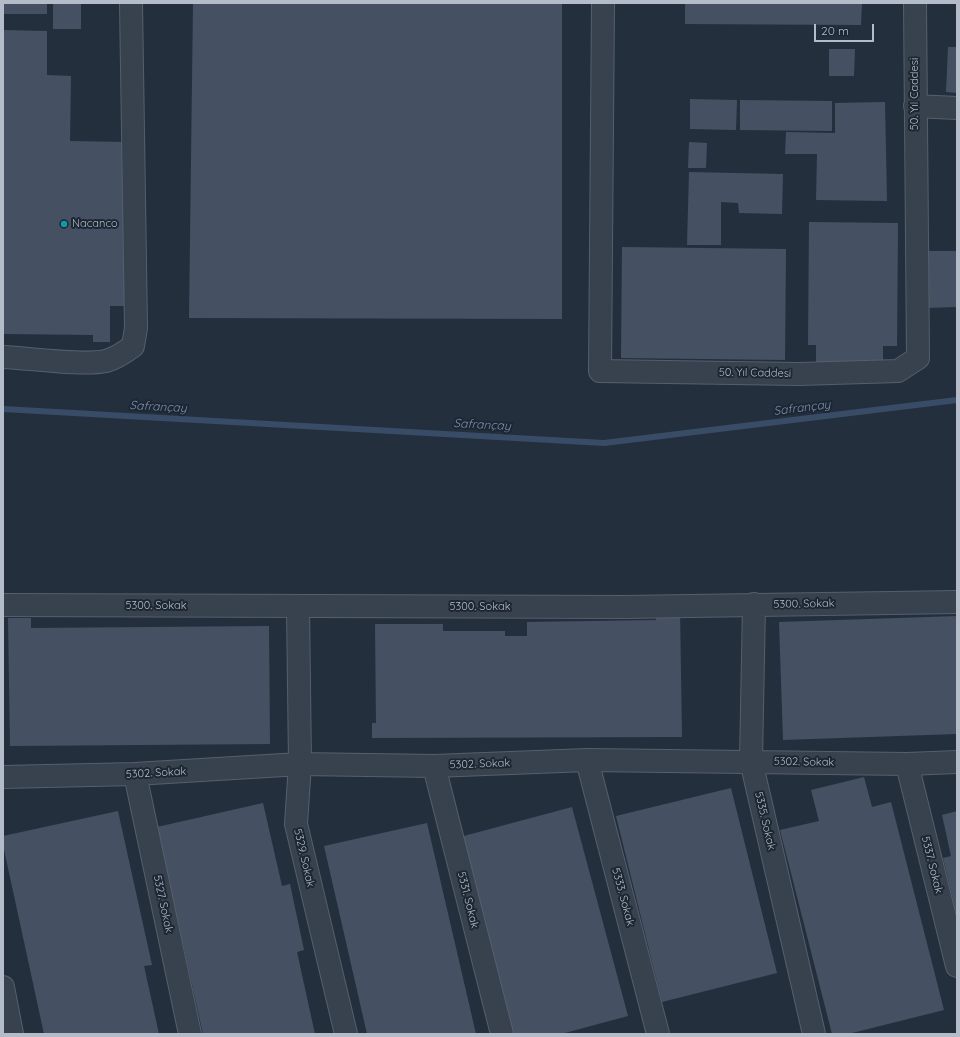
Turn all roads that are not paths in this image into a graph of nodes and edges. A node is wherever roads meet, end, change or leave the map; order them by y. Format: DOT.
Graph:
graph roads {
  1 [pos="131,3"];
  2 [pos="603,3"];
  3 [pos="915,3"];
  4 [pos="915,106"];
  5 [pos="957,108"];
  6 [pos="3,357"];
  7 [pos="957,602"];
  8 [pos="754,604"];
  9 [pos="3,605"];
  10 [pos="298,607"];
  11 [pos="587,760"];
  12 [pos="751,761"];
  13 [pos="957,762"];
  14 [pos="300,764"];
  15 [pos="907,764"];
  16 [pos="434,766"];
  17 [pos="135,774"];
  18 [pos="3,777"];
  19 [pos="957,966"];
  20 [pos="3,987"];
  21 [pos="12,1034"];
  22 [pos="190,1034"];
  23 [pos="346,1034"];
  24 [pos="502,1034"];
  25 [pos="658,1034"];
  26 [pos="814,1034"];
  1 -- 6 [label="street"];
  2 -- 4 [label="street, 50. Yıl Caddesi"];
  3 -- 4 [label="street, 50. Yıl Caddesi"];
  4 -- 5 [label="street"];
  7 -- 8 [label="street, 5300. Sokak"];
  8 -- 10 [label="street, 5300. Sokak"];
  8 -- 12 [label="street, 5335. Sokak"];
  9 -- 10 [label="street, 5300. Sokak"];
  10 -- 14 [label="street, 5329. Sokak"];
  11 -- 12 [label="street, 5302. Sokak"];
  11 -- 16 [label="street, 5302. Sokak"];
  11 -- 25 [label="street, 5333. Sokak"];
  12 -- 15 [label="street, 5302. Sokak"];
  12 -- 26 [label="street, 5335. Sokak"];
  13 -- 15 [label="street, 5302. Sokak"];
  14 -- 16 [label="street, 5302. Sokak"];
  14 -- 17 [label="street, 5302. Sokak"];
  14 -- 23 [label="street, 5329. Sokak"];
  15 -- 19 [label="street, 5337. Sokak"];
  16 -- 24 [label="street, 5331. Sokak"];
  17 -- 18 [label="street, 5302. Sokak"];
  17 -- 22 [label="street, 5327. Sokak"];
  20 -- 21 [label="street"];
}
